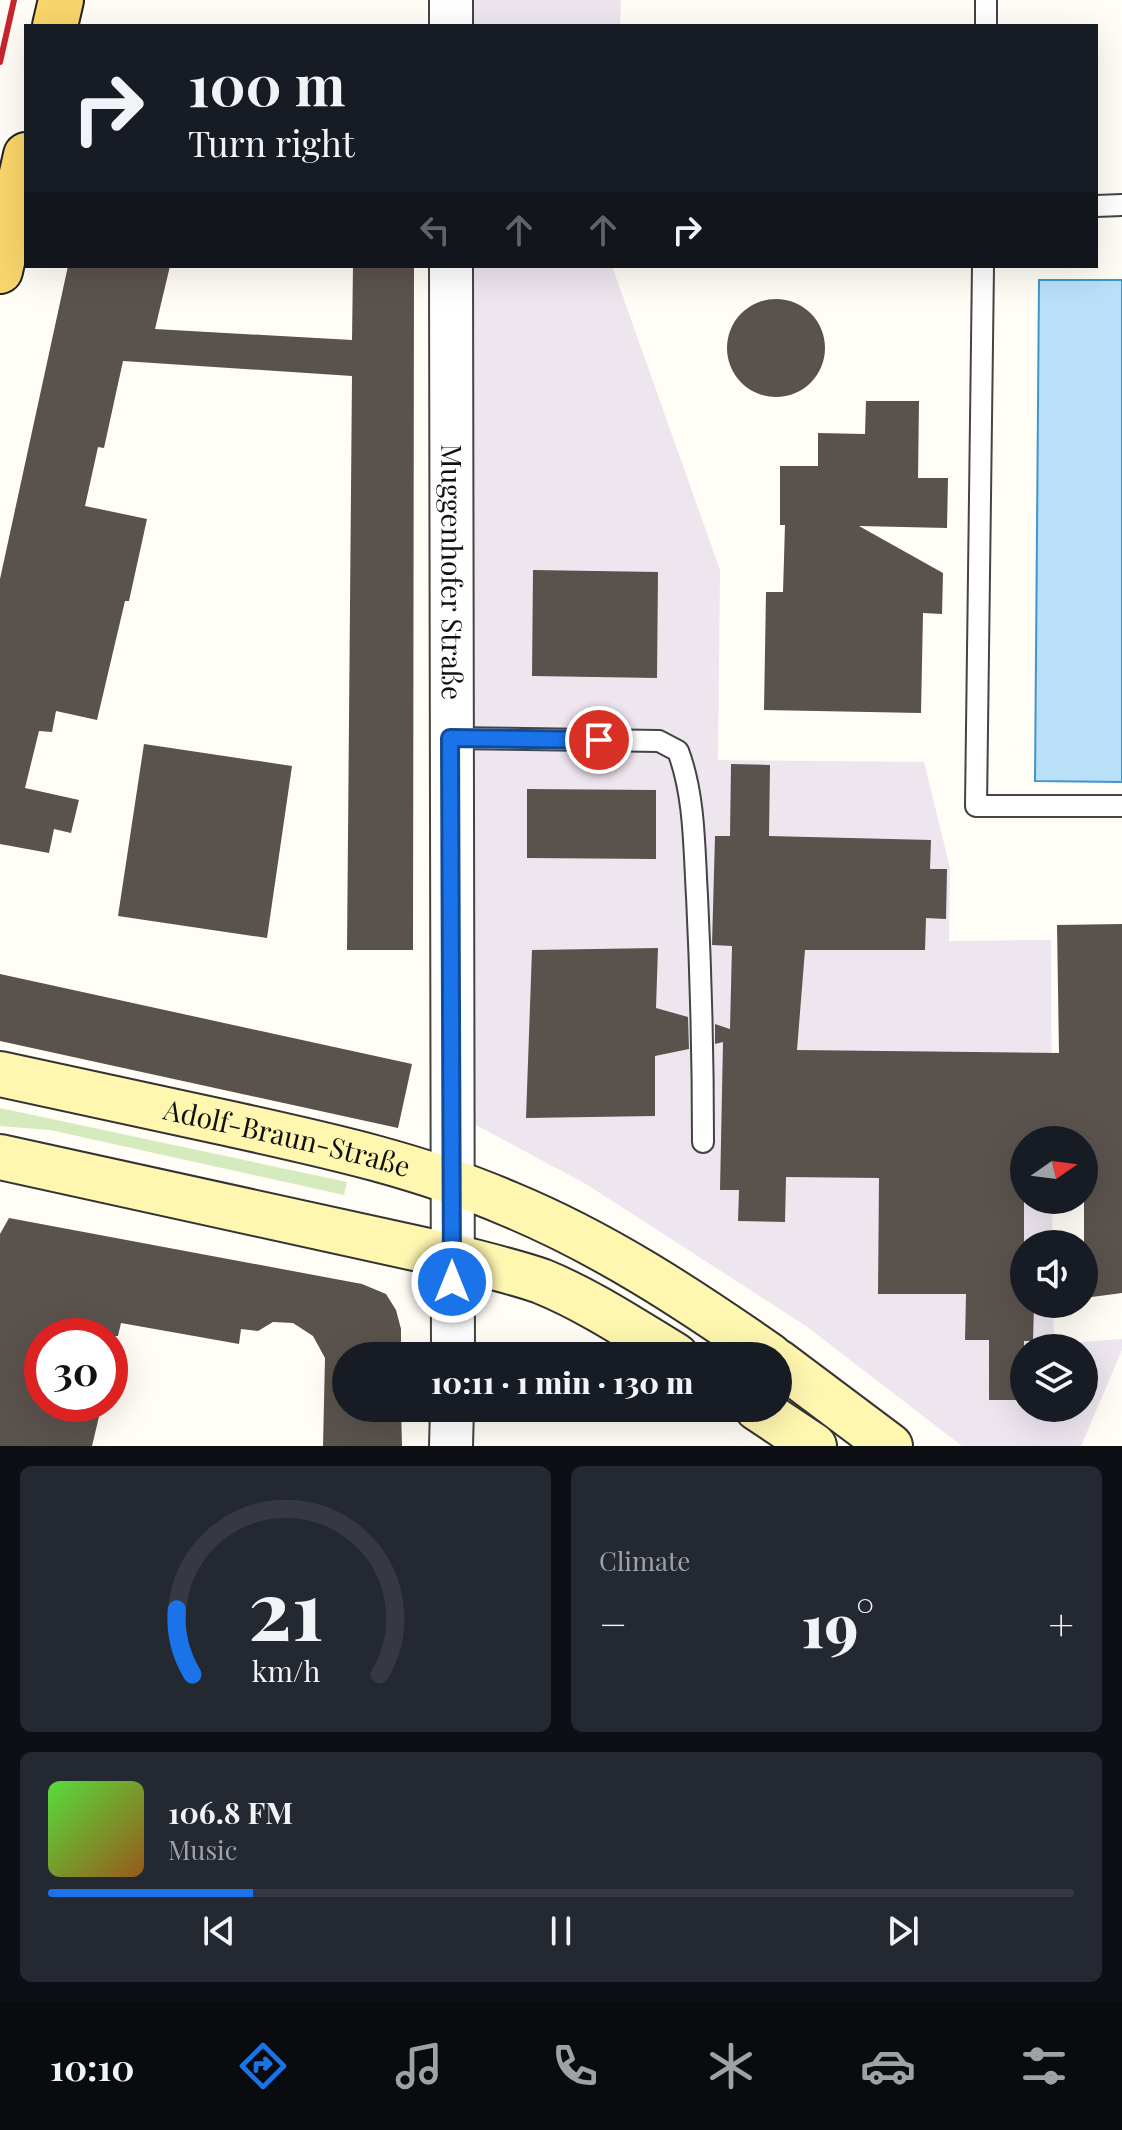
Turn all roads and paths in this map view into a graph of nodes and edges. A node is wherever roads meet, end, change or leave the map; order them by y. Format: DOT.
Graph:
graph roads {
  1 [pos="61,0"];
  2 [pos="451,0"];
  3 [pos="986,0"];
  4 [pos="55,24"];
  5 [pos="451,24"];
  6 [pos="986,24"];
  7 [pos="24,164"];
  8 [pos="1122,205"];
  9 [pos="1098,206"];
  10 [pos="451,268"];
  11 [pos="983,268"];
  12 [pos="0,271"];
  13 [pos="450,738"];
  14 [pos="1122,806"];
  15 [pos="0,1074"];
  16 [pos="703,1142"];
  17 [pos="0,1157"];
  18 [pos="452,1181"];
  19 [pos="451,1256"];
  20 [pos="453,1342"];
  21 [pos="651,1342"];
  22 [pos="751,1342"];
  23 [pos="792,1372"];
  24 [pos="452,1422"];
  25 [pos="778,1422"];
  26 [pos="451,1446"];
  27 [pos="814,1446"];
  28 [pos="890,1446"];
  1 -- 4 [label="main road"];
  2 -- 5 [label="street"];
  3 -- 6 [label="lane"];
  7 -- 12 [label="main road"];
  8 -- 9 [label="lane"];
  10 -- 13 [label="street, Muggenhofer Straße"];
  11 -- 14 [label="lane"];
  13 -- 16 [label="lane"];
  13 -- 18 [label="street, Muggenhofer Straße"];
  15 -- 18 [label="main road, Adolf-Braun-Straße"];
  17 -- 19 [label="main road"];
  18 -- 19 [label="street, Muggenhofer Straße"];
  18 -- 22 [label="main road, Adolf-Braun-Straße"];
  19 -- 20 [label="street, Muggenhofer Straße"];
  19 -- 21 [label="main road"];
  23 -- 28 [label="main road"];
  24 -- 26 [label="street"];
  25 -- 27 [label="main road"];
}
